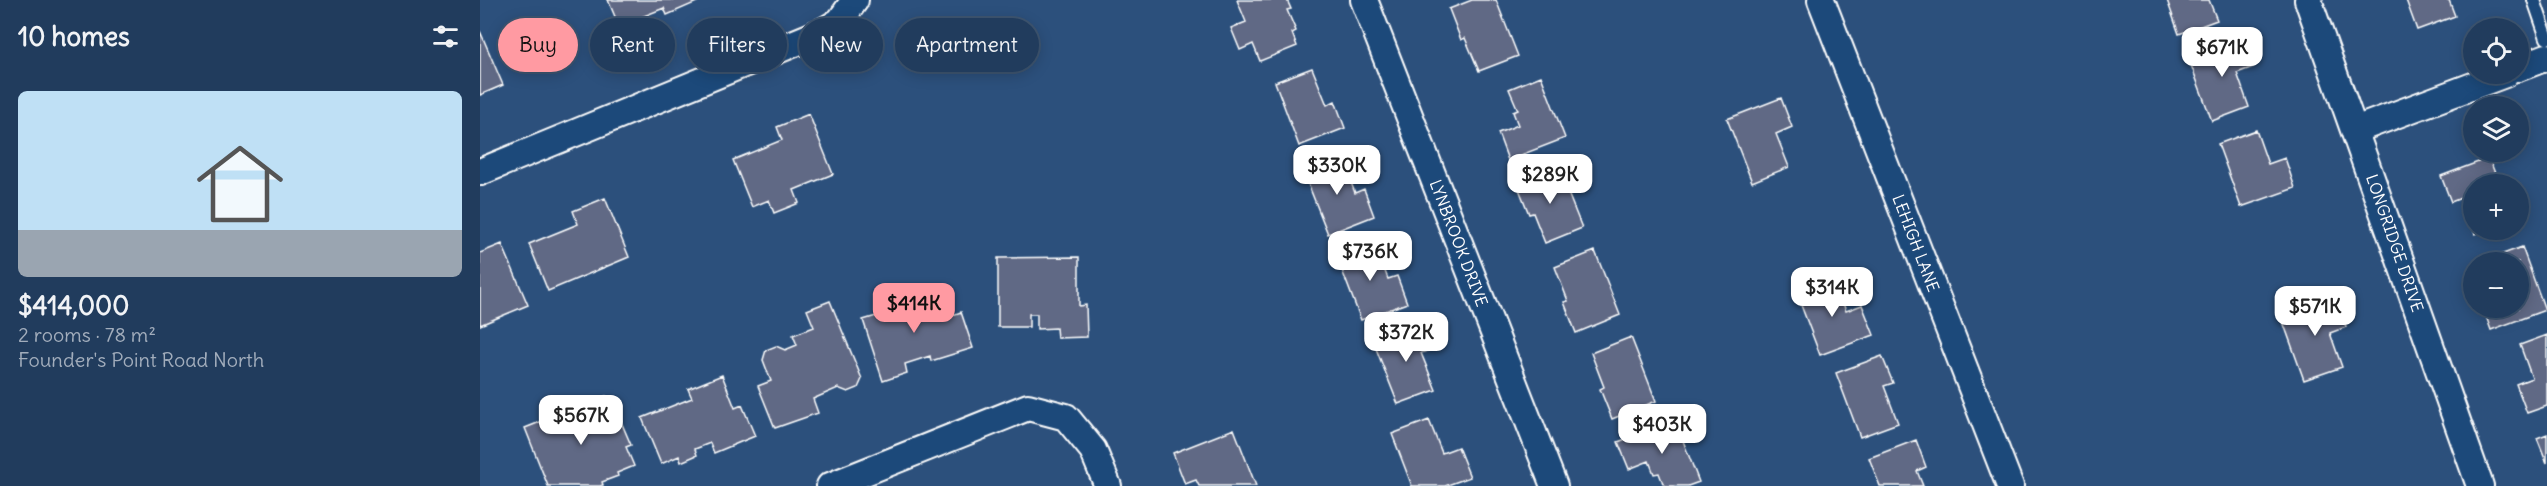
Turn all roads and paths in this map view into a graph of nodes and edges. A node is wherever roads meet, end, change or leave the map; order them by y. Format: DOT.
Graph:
graph roads {
  1 [pos="855,0"];
  2 [pos="1364,0"];
  3 [pos="1821,0"];
  4 [pos="2308,0"];
  5 [pos="2534,0"];
  6 [pos="2547,38"];
  7 [pos="2547,57"];
  8 [pos="2529,64"];
  9 [pos="2478,84"];
  10 [pos="2355,130"];
  11 [pos="480,172"];
  12 [pos="830,486"];
  13 [pos="1108,486"];
  14 [pos="1554,486"];
  15 [pos="2010,486"];
  16 [pos="2480,486"];
  1 -- 11 [label="street"];
  2 -- 14 [label="street, LYNBROOK DRIVE"];
  3 -- 15 [label="street, LEHIGH LANE"];
  4 -- 10 [label="street, LONGRIDGE DRIVE"];
  5 -- 6 [label="lane"];
  7 -- 8 [label="street"];
  9 -- 10 [label="street"];
  10 -- 16 [label="street, LONGRIDGE DRIVE"];
  12 -- 13 [label="street"];
}
